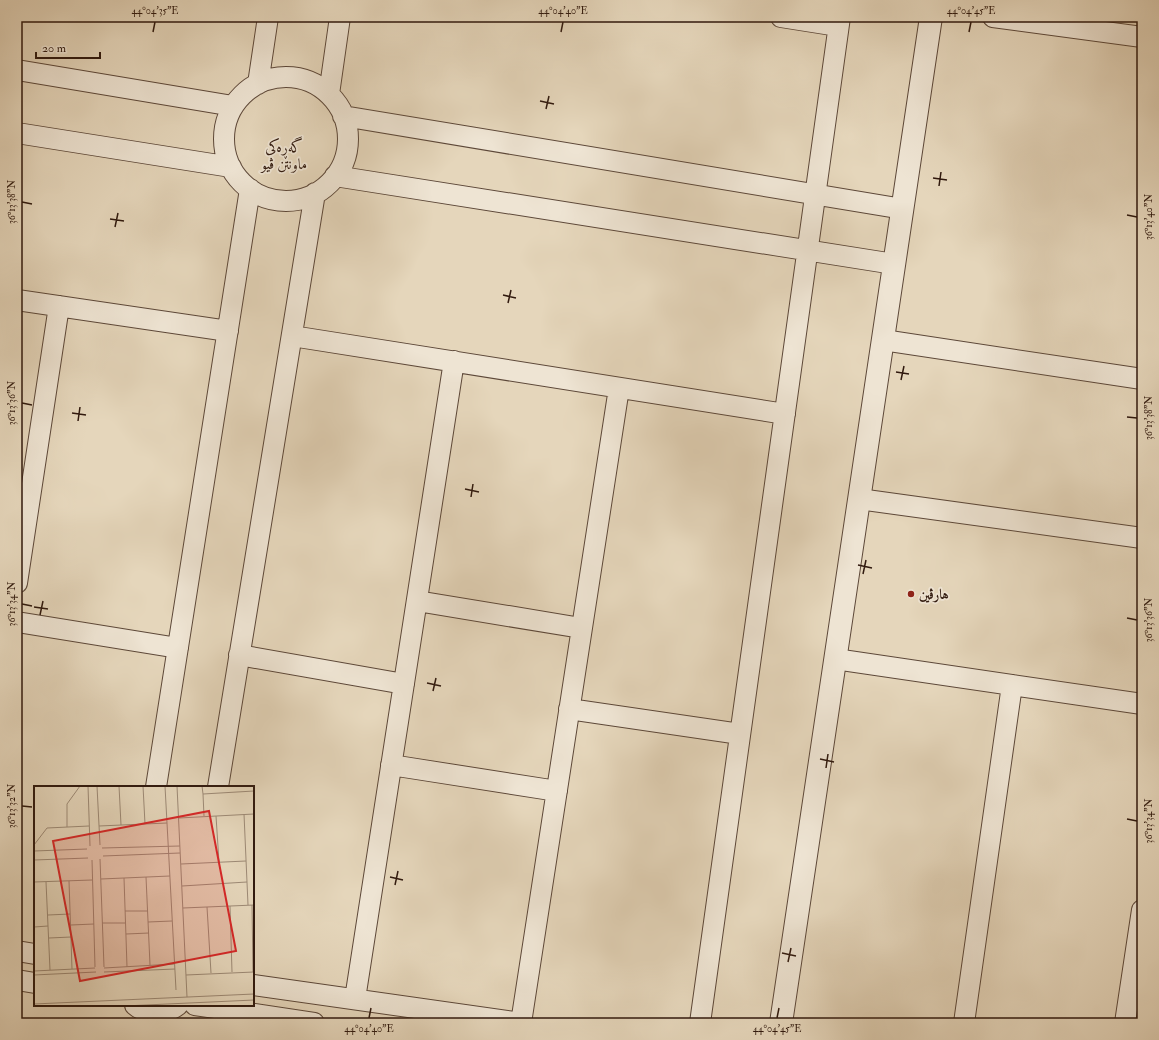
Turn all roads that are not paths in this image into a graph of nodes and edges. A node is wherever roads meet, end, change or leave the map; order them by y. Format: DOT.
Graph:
graph roads {
  1 [pos="268,17"];
  2 [pos="340,17"];
  3 [pos="781,17"];
  4 [pos="931,17"];
  5 [pos="993,17"];
  6 [pos="839,21"];
  7 [pos="1116,25"];
  8 [pos="1142,37"];
  9 [pos="17,70"];
  10 [pos="258,84"];
  11 [pos="329,94"];
  12 [pos="233,106"];
  13 [pos="343,116"];
  14 [pos="17,134"];
  15 [pos="231,167"];
  16 [pos="335,176"];
  17 [pos="250,188"];
  18 [pos="315,193"];
  19 [pos="815,194"];
  20 [pos="903,208"];
  21 [pos="808,250"];
  22 [pos="894,264"];
  23 [pos="17,300"];
  24 [pos="59,306"];
  25 [pos="228,331"];
  26 [pos="292,336"];
  27 [pos="883,340"];
  28 [pos="454,361"];
  29 [pos="1142,380"];
  30 [pos="619,388"];
  31 [pos="785,414"];
  32 [pos="860,499"];
  33 [pos="1142,538"];
  34 [pos="20,546"];
  35 [pos="17,583"];
  36 [pos="417,601"];
  37 [pos="17,622"];
  38 [pos="581,628"];
  39 [pos="178,648"];
  40 [pos="240,655"];
  41 [pos="835,659"];
  42 [pos="404,684"];
  43 [pos="1012,685"];
  44 [pos="1142,704"];
  45 [pos="570,709"];
  46 [pos="740,734"];
  47 [pos="391,765"];
  48 [pos="156,786"];
  49 [pos="218,786"];
  50 [pos="557,791"];
  51 [pos="1142,910"];
  52 [pos="17,951"];
  53 [pos="34,954"];
  54 [pos="17,980"];
  55 [pos="34,983"];
  56 [pos="254,985"];
  57 [pos="355,1000"];
  58 [pos="136,1006"];
  59 [pos="177,1006"];
  60 [pos="202,1006"];
  61 [pos="314,1023"];
  62 [pos="521,1023"];
  63 [pos="700,1023"];
  64 [pos="781,1023"];
  65 [pos="964,1023"];
  66 [pos="1125,1023"];
  1 -- 10 [label="street"];
  2 -- 11 [label="street"];
  3 -- 6 [label="street"];
  4 -- 20 [label="street"];
  5 -- 7 [label="street"];
  6 -- 19 [label="street"];
  7 -- 8 [label="street"];
  9 -- 12 [label="street"];
  10 -- 11 [label="street"];
  10 -- 12 [label="street"];
  11 -- 13 [label="street"];
  12 -- 15 [label="street"];
  13 -- 16 [label="street"];
  13 -- 19 [label="street"];
  14 -- 15 [label="street"];
  15 -- 17 [label="street"];
  16 -- 18 [label="street"];
  16 -- 21 [label="street"];
  17 -- 18 [label="street"];
  17 -- 25 [label="street"];
  18 -- 26 [label="street"];
  19 -- 20 [label="street"];
  19 -- 21 [label="street"];
  20 -- 22 [label="street"];
  21 -- 22 [label="street"];
  21 -- 31 [label="street"];
  22 -- 27 [label="street"];
  23 -- 24 [label="street"];
  24 -- 25 [label="street"];
  24 -- 34 [label="street"];
  25 -- 39 [label="street"];
  26 -- 28 [label="street"];
  26 -- 40 [label="street"];
  27 -- 29 [label="street"];
  27 -- 32 [label="street"];
  28 -- 30 [label="street"];
  28 -- 36 [label="street"];
  30 -- 31 [label="street"];
  30 -- 38 [label="street"];
  31 -- 46 [label="street"];
  32 -- 33 [label="street"];
  32 -- 41 [label="street"];
  34 -- 35 [label="street"];
  36 -- 38 [label="street"];
  36 -- 42 [label="street"];
  37 -- 39 [label="street"];
  38 -- 45 [label="street"];
  39 -- 48 [label="street"];
  40 -- 42 [label="street"];
  40 -- 49 [label="street"];
  41 -- 43 [label="street"];
  41 -- 64 [label="street"];
  42 -- 47 [label="street"];
  43 -- 44 [label="street"];
  43 -- 65 [label="street"];
  45 -- 46 [label="street"];
  45 -- 50 [label="street"];
  46 -- 63 [label="street"];
  47 -- 50 [label="street"];
  47 -- 57 [label="street"];
  50 -- 62 [label="street"];
  51 -- 66 [label="street"];
  52 -- 53 [label="street"];
  54 -- 55 [label="street"];
  56 -- 57 [label="street"];
  57 -- 62 [label="street"];
  58 -- 59 [label="street"];
  60 -- 61 [label="street"];
}
